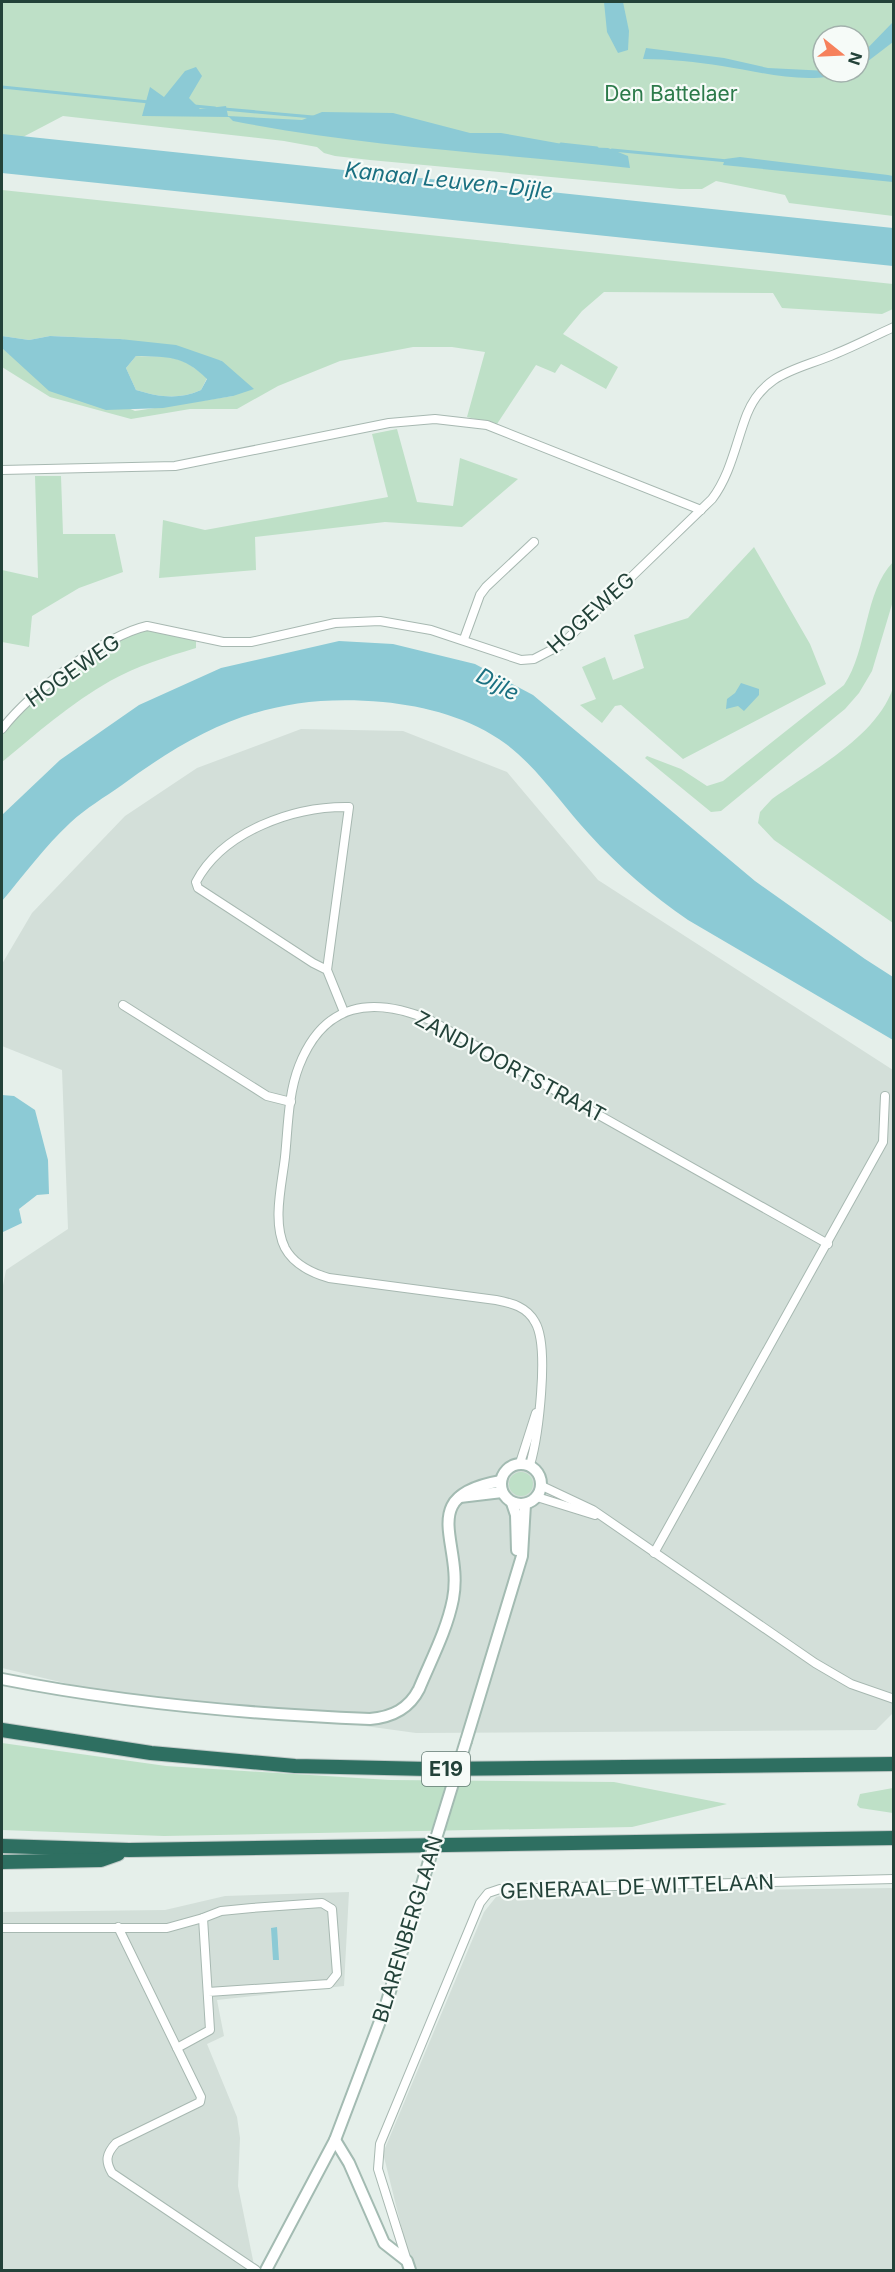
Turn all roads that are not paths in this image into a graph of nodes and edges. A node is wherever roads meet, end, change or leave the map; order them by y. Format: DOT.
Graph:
graph roads {
  1 [pos="894,327"];
  2 [pos="2,470"];
  3 [pos="700,510"];
  4 [pos="534,542"];
  5 [pos="464,639"];
  6 [pos="2,729"];
  7 [pos="327,970"];
  8 [pos="123,1005"];
  9 [pos="344,1012"];
  10 [pos="885,1096"];
  11 [pos="291,1102"];
  12 [pos="828,1244"];
  13 [pos="525,1464"];
  14 [pos="542,1486"];
  15 [pos="502,1487"];
  16 [pos="537,1497"];
  17 [pos="512,1503"];
  18 [pos="525,1504"];
  19 [pos="604,1519"];
  20 [pos="654,1553"];
  21 [pos="516,1574"];
  22 [pos="2,1679"];
  23 [pos="894,1699"];
  24 [pos="2,1730"];
  25 [pos="894,1764"];
  26 [pos="894,1838"];
  27 [pos="2,1846"];
  28 [pos="129,1850"];
  29 [pos="68,1860"];
  30 [pos="2,1863"];
  31 [pos="2,1868"];
  32 [pos="894,1879"];
  33 [pos="203,1918"];
  34 [pos="118,1927"];
  35 [pos="2,1928"];
  36 [pos="208,1992"];
  37 [pos="177,2048"];
  38 [pos="335,2140"];
  39 [pos="408,2266"];
  40 [pos="256,2271"];
  41 [pos="266,2271"];
  1 -- 3 [label="street, HOGEWEG"];
  2 -- 3 [label="street"];
  3 -- 5 [label="street, HOGEWEG"];
  4 -- 5 [label="street"];
  5 -- 6 [label="street, HOGEWEG"];
  7 -- 7 [label="street"];
  7 -- 9 [label="street"];
  8 -- 11 [label="street"];
  9 -- 11 [label="street, ZANDVOORTSTRAAT"];
  9 -- 12 [label="street, ZANDVOORTSTRAAT"];
  10 -- 12 [label="street"];
  11 -- 13 [label="street, ZANDVOORTSTRAAT"];
  12 -- 20 [label="street"];
  13 -- 14 [label="street"];
  13 -- 15 [label="street"];
  14 -- 16 [label="street"];
  14 -- 19 [label="street"];
  15 -- 17 [label="street"];
  15 -- 22 [label="street"];
  16 -- 18 [label="street"];
  16 -- 19 [label="street"];
  17 -- 18 [label="street"];
  17 -- 21 [label="street, BLARENBERGLAAN"];
  18 -- 21 [label="street, BLARENBERGLAAN"];
  19 -- 20 [label="street"];
  20 -- 23 [label="street"];
  21 -- 38 [label="street, BLARENBERGLAAN, bridge"];
  24 -- 25 [label="highway, E19"];
  26 -- 28 [label="highway"];
  27 -- 28 [label="highway"];
  28 -- 29 [label="highway"];
  29 -- 30 [label="highway"];
  29 -- 31 [label="highway"];
  32 -- 39 [label="street, GENERAAL DE WITTELAAN"];
  33 -- 34 [label="street"];
  33 -- 36 [label="street"];
  33 -- 36 [label="street"];
  34 -- 35 [label="street"];
  34 -- 37 [label="street"];
  36 -- 37 [label="street"];
  37 -- 40 [label="street"];
  38 -- 39 [label="street"];
  38 -- 41 [label="street, BLARENBERGLAAN"];
}
